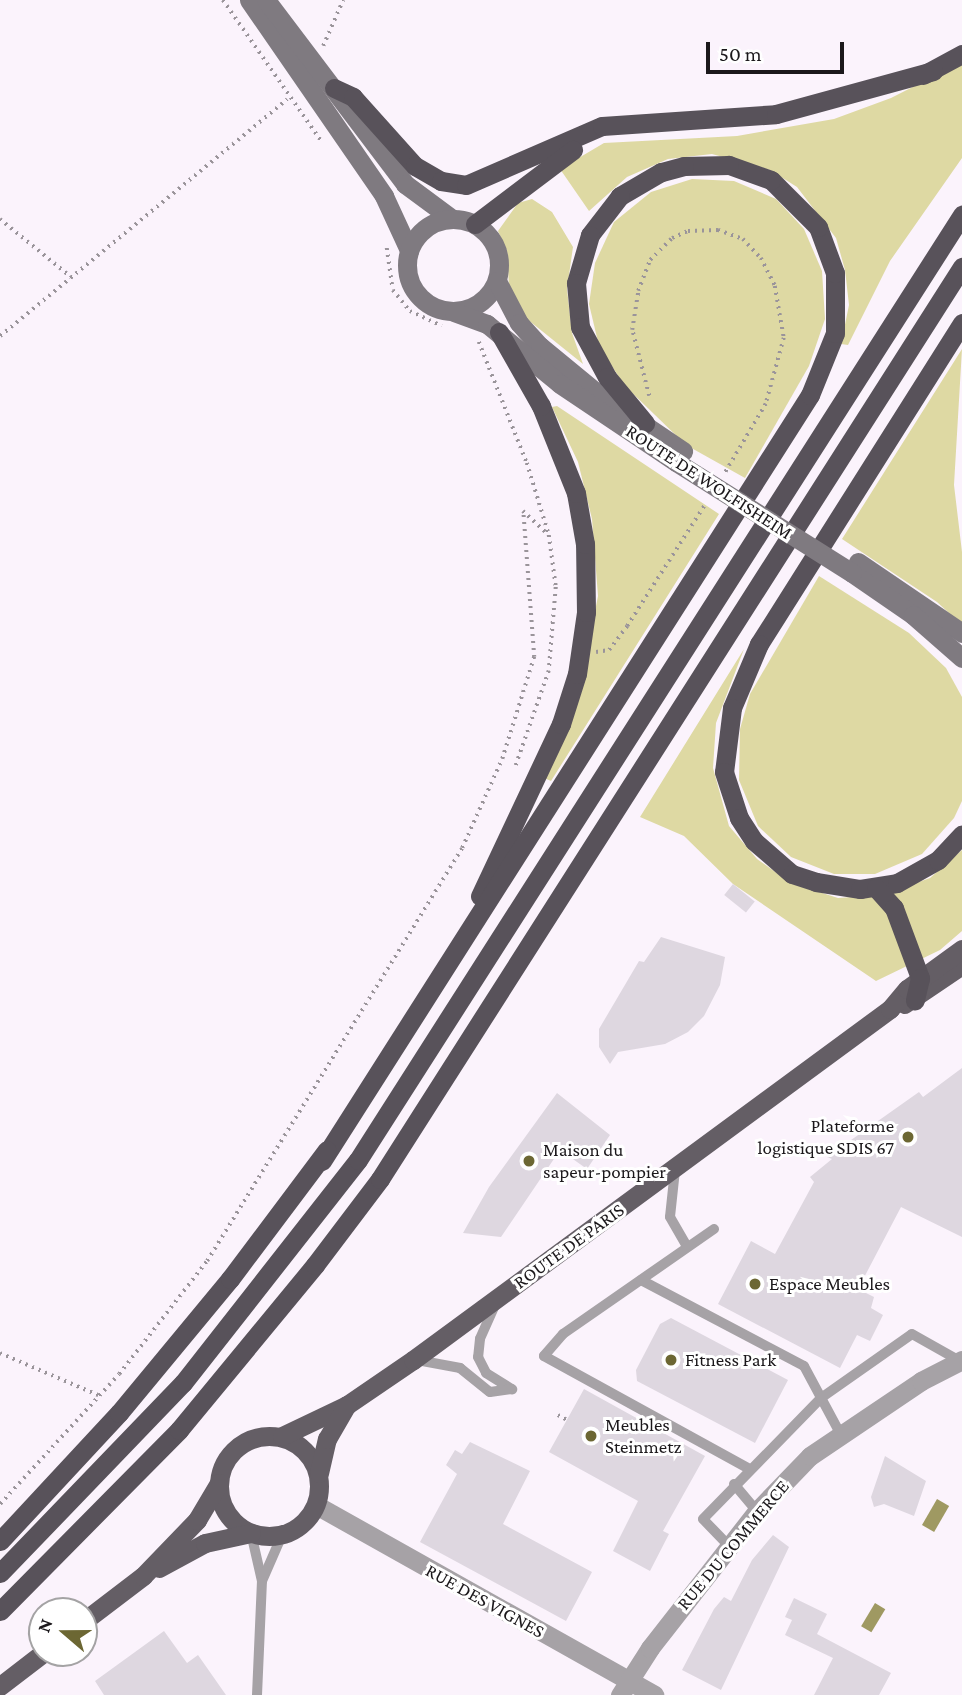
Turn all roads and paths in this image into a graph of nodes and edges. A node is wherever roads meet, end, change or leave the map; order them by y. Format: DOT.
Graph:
graph roads {
  1 [pos="223,0"];
  2 [pos="249,0"];
  3 [pos="266,0"];
  4 [pos="962,54"];
  5 [pos="933,71"];
  6 [pos="334,88"];
  7 [pos="288,98"];
  8 [pos="330,152"];
  9 [pos="962,215"];
  10 [pos="451,218"];
  11 [pos="0,219"];
  12 [pos="475,224"];
  13 [pos="386,238"];
  14 [pos="409,250"];
  15 [pos="962,267"];
  16 [pos="71,277"];
  17 [pos="497,281"];
  18 [pos="454,320"];
  19 [pos="962,323"];
  20 [pos="499,332"];
  21 [pos="0,336"];
  22 [pos="477,337"];
  23 [pos="652,402"];
  24 [pos="645,423"];
  25 [pos="680,457"];
  26 [pos="724,475"];
  27 [pos="709,498"];
  28 [pos="549,535"];
  29 [pos="855,568"];
  30 [pos="962,633"];
  31 [pos="554,645"];
  32 [pos="582,650"];
  33 [pos="962,658"];
  34 [pos="516,765"];
  35 [pos="962,834"];
  36 [pos="876,888"];
  37 [pos="962,950"];
  38 [pos="962,965"];
  39 [pos="920,978"];
  40 [pos="915,1000"];
  41 [pos="890,1009"];
  42 [pos="322,1161"];
  43 [pos="675,1167"];
  44 [pos="714,1229"];
  45 [pos="687,1247"];
  46 [pos="641,1280"];
  47 [pos="498,1298"];
  48 [pos="0,1353"];
  49 [pos="413,1360"];
  50 [pos="961,1361"];
  51 [pos="98,1395"];
  52 [pos="821,1398"];
  53 [pos="347,1405"];
  54 [pos="558,1415"];
  55 [pos="567,1420"];
  56 [pos="841,1435"];
  57 [pos="282,1436"];
  58 [pos="748,1468"];
  59 [pos="319,1473"];
  60 [pos="219,1483"];
  61 [pos="734,1484"];
  62 [pos="0,1504"];
  63 [pos="316,1505"];
  64 [pos="757,1511"];
  65 [pos="251,1533"];
  66 [pos="282,1535"];
  67 [pos="0,1541"];
  68 [pos="729,1546"];
  69 [pos="0,1573"];
  70 [pos="142,1576"];
  71 [pos="262,1581"];
  72 [pos="98,1610"];
  73 [pos="0,1611"];
  74 [pos="28,1665"];
  75 [pos="0,1686"];
  76 [pos="624,1688"];
  77 [pos="257,1695"];
  78 [pos="654,1695"];
  1 -- 7 [label="path"];
  2 -- 14 [label="main road"];
  3 -- 6 [label="main road"];
  4 -- 5 [label="highway"];
  5 -- 6 [label="highway"];
  5 -- 12 [label="highway"];
  6 -- 10 [label="main road"];
  7 -- 8 [label="path"];
  7 -- 16 [label="path"];
  9 -- 69 [label="highway"];
  10 -- 12 [label="main road"];
  10 -- 14 [label="main road"];
  11 -- 16 [label="path"];
  12 -- 17 [label="main road"];
  13 -- 18 [label="path"];
  14 -- 18 [label="main road"];
  15 -- 73 [label="highway"];
  16 -- 21 [label="path"];
  17 -- 18 [label="main road"];
  17 -- 24 [label="main road, ROUTE DE WOLFISHEIM"];
  18 -- 20 [label="main road, ROUTE DE WOLFISHEIM"];
  19 -- 36 [label="highway"];
  20 -- 25 [label="main road, ROUTE DE WOLFISHEIM"];
  20 -- 32 [label="highway"];
  22 -- 28 [label="path"];
  23 -- 26 [label="path"];
  24 -- 25 [label="main road, ROUTE DE WOLFISHEIM"];
  24 -- 42 [label="highway"];
  25 -- 29 [label="main road, ROUTE DE WOLFISHEIM, bridge"];
  27 -- 32 [label="path"];
  28 -- 31 [label="path"];
  28 -- 51 [label="path"];
  29 -- 30 [label="main road, ROUTE DE WOLFISHEIM"];
  29 -- 33 [label="main road, ROUTE DE WOLFISHEIM"];
  31 -- 32 [label="path"];
  31 -- 34 [label="path"];
  32 -- 42 [label="highway"];
  35 -- 36 [label="highway"];
  36 -- 39 [label="highway"];
  37 -- 39 [label="main road, ROUTE DE PARIS"];
  38 -- 40 [label="main road, ROUTE DE PARIS"];
  39 -- 40 [label="highway"];
  39 -- 41 [label="main road, ROUTE DE PARIS"];
  40 -- 41 [label="main road, ROUTE DE PARIS"];
  41 -- 43 [label="main road, ROUTE DE PARIS"];
  42 -- 67 [label="highway"];
  43 -- 45 [label="lane"];
  43 -- 47 [label="main road, ROUTE DE PARIS"];
  44 -- 45 [label="lane"];
  45 -- 46 [label="lane"];
  46 -- 52 [label="lane"];
  46 -- 58 [label="lane"];
  47 -- 49 [label="main road, ROUTE DE PARIS"];
  47 -- 49 [label="lane"];
  48 -- 51 [label="path"];
  49 -- 53 [label="main road, ROUTE DE PARIS"];
  50 -- 52 [label="lane"];
  50 -- 56 [label="street, RUE DU COMMERCE"];
  51 -- 62 [label="path"];
  52 -- 56 [label="lane"];
  52 -- 58 [label="lane"];
  53 -- 57 [label="main road, ROUTE DE PARIS"];
  53 -- 59 [label="main road, ROUTE DE PARIS"];
  54 -- 55 [label="path"];
  56 -- 64 [label="street, RUE DU COMMERCE"];
  57 -- 59 [label="main road"];
  57 -- 60 [label="main road"];
  58 -- 61 [label="lane"];
  59 -- 63 [label="main road"];
  60 -- 65 [label="main road"];
  60 -- 70 [label="main road"];
  61 -- 64 [label="lane"];
  61 -- 68 [label="lane"];
  63 -- 66 [label="main road"];
  63 -- 76 [label="street, RUE DES VIGNES"];
  64 -- 68 [label="street, RUE DU COMMERCE"];
  65 -- 66 [label="main road"];
  65 -- 70 [label="main road"];
  65 -- 71 [label="lane"];
  66 -- 71 [label="lane"];
  68 -- 76 [label="street, RUE DU COMMERCE"];
  70 -- 72 [label="main road"];
  71 -- 77 [label="lane"];
  74 -- 75 [label="main road"];
  76 -- 78 [label="street, RUE DES VIGNES"];
}
